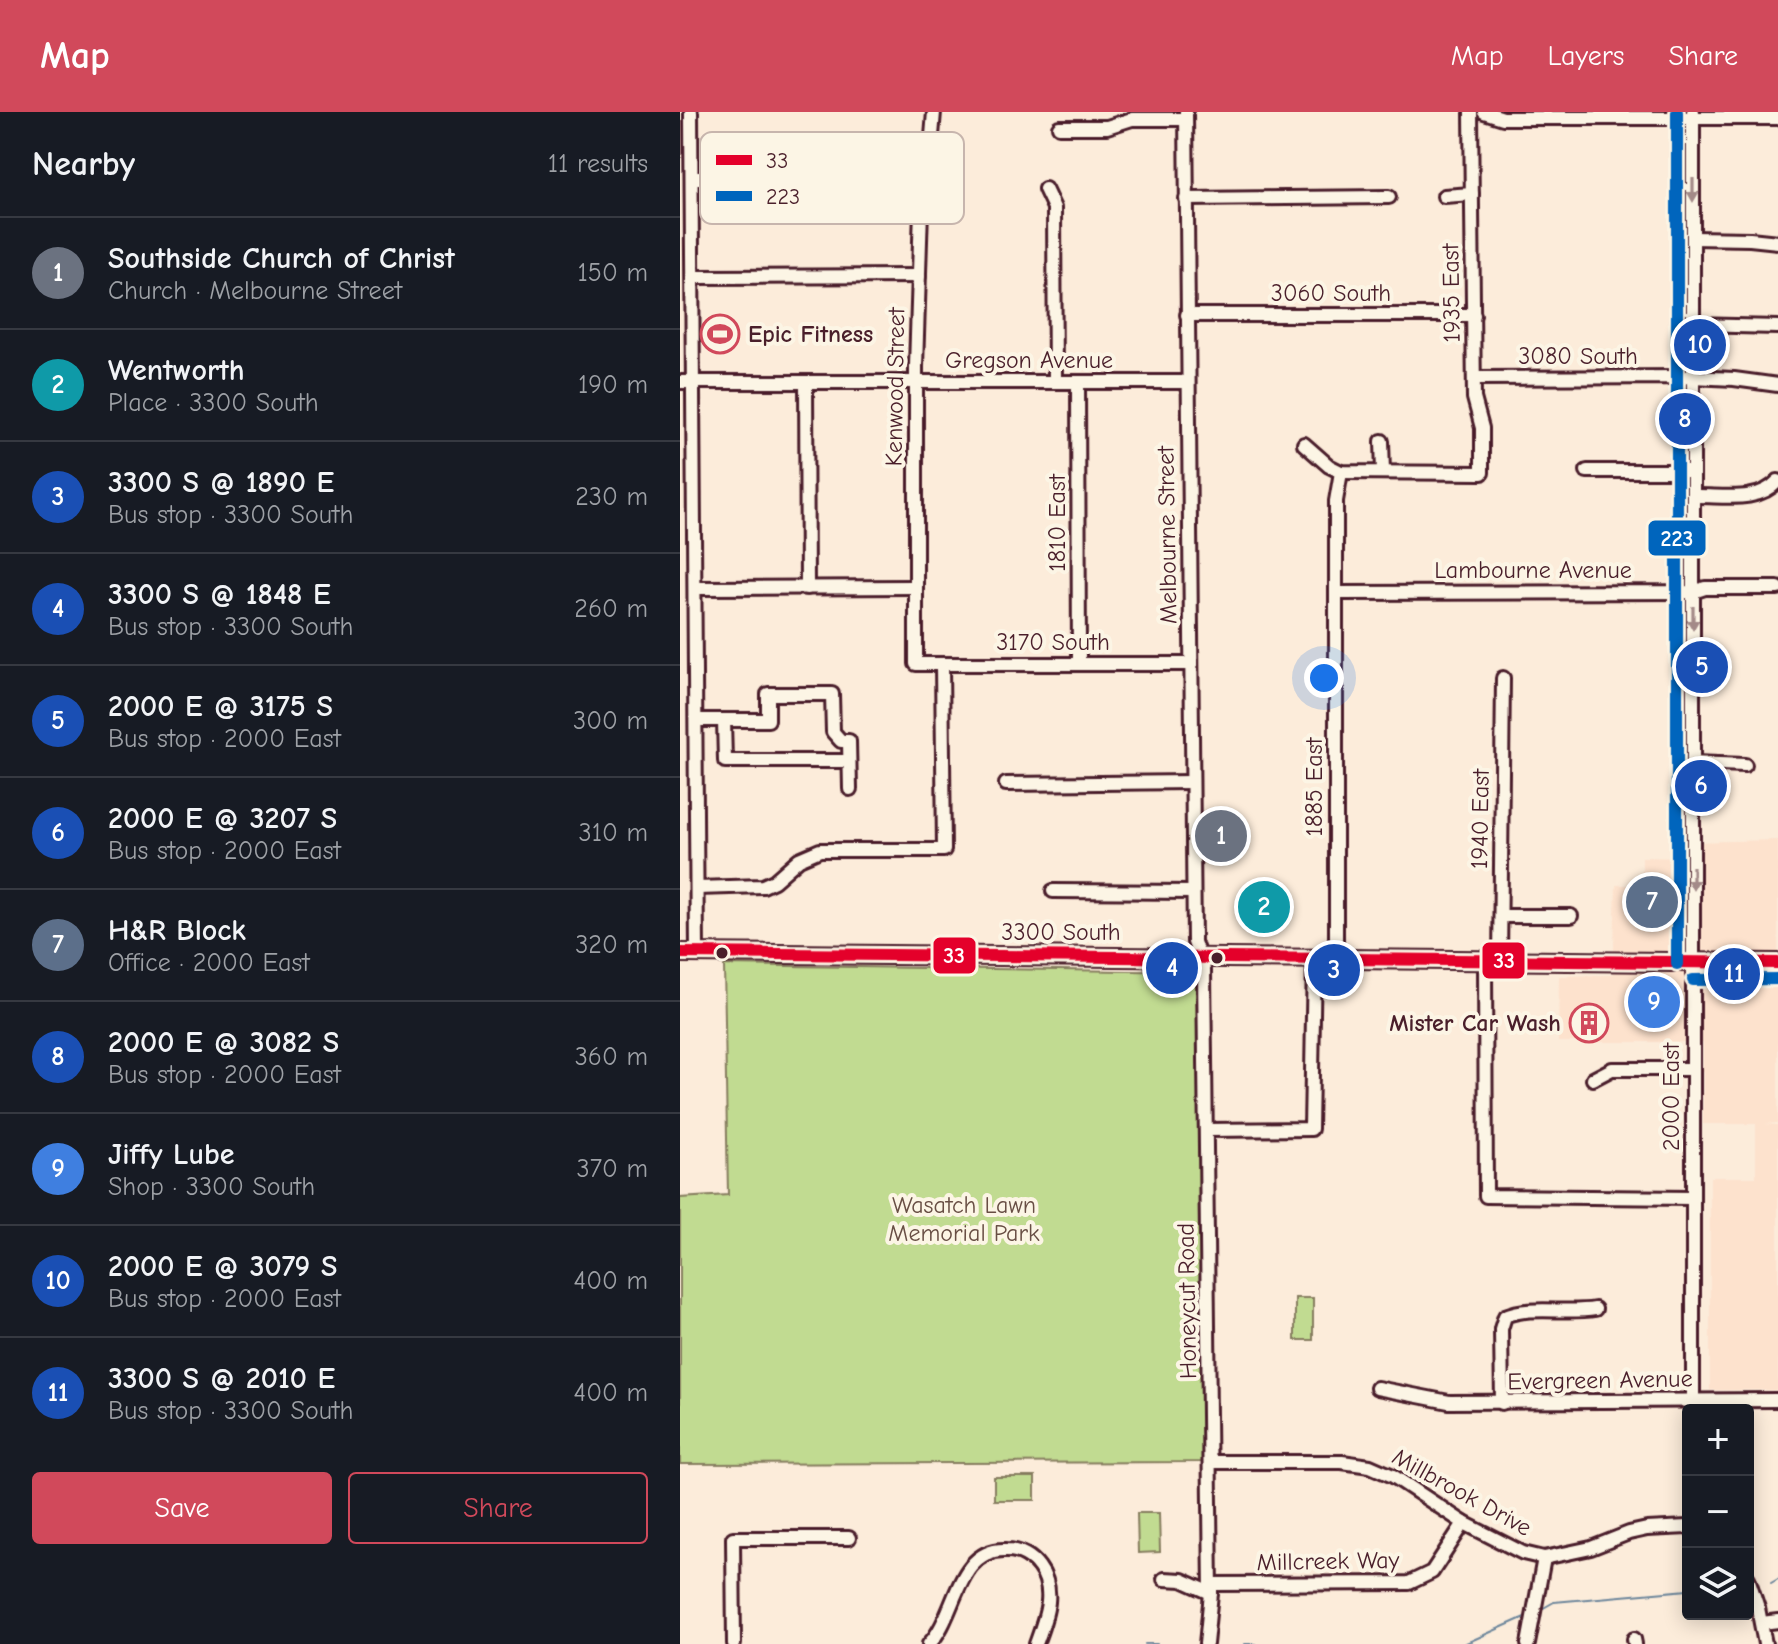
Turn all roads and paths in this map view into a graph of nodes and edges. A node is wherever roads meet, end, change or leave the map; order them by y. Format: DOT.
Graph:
graph roads {
  1 [pos="691,112"];
  2 [pos="934,112"];
  3 [pos="1471,112"];
  4 [pos="1484,112"];
  5 [pos="1186,115"];
  6 [pos="1693,116"];
  7 [pos="1778,118"];
  8 [pos="1059,127"];
  9 [pos="932,132"];
  10 [pos="693,178"];
  11 [pos="700,178"];
  12 [pos="1045,189"];
  13 [pos="1472,194"];
  14 [pos="1444,196"];
  15 [pos="1389,197"];
  16 [pos="1186,199"];
  17 [pos="921,224"];
  18 [pos="1693,238"];
  19 [pos="1778,242"];
  20 [pos="919,276"];
  21 [pos="694,277"];
  22 [pos="1187,315"];
  23 [pos="1474,315"];
  24 [pos="1693,325"];
  25 [pos="1778,327"];
  26 [pos="1693,377"];
  27 [pos="1474,378"];
  28 [pos="680,382"];
  29 [pos="695,382"];
  30 [pos="806,382"];
  31 [pos="916,382"];
  32 [pos="1055,382"];
  33 [pos="1078,382"];
  34 [pos="1187,382"];
  35 [pos="1778,385"];
  36 [pos="1382,441"];
  37 [pos="1304,444"];
  38 [pos="1587,471"];
  39 [pos="1693,471"];
  40 [pos="1341,472"];
  41 [pos="1383,472"];
  42 [pos="1778,481"];
  43 [pos="1693,496"];
  44 [pos="915,587"];
  45 [pos="696,588"];
  46 [pos="807,588"];
  47 [pos="1778,588"];
  48 [pos="1693,592"];
  49 [pos="1337,593"];
  50 [pos="916,664"];
  51 [pos="942,664"];
  52 [pos="1079,664"];
  53 [pos="1190,664"];
  54 [pos="1503,678"];
  55 [pos="696,720"];
  56 [pos="724,720"];
  57 [pos="696,734"];
  58 [pos="680,735"];
  59 [pos="849,761"];
  60 [pos="1693,763"];
  61 [pos="1745,765"];
  62 [pos="1192,782"];
  63 [pos="1006,784"];
  64 [pos="850,789"];
  65 [pos="697,888"];
  66 [pos="1053,891"];
  67 [pos="1193,892"];
  68 [pos="1501,916"];
  69 [pos="1571,916"];
  70 [pos="689,953"];
  71 [pos="1199,957"];
  72 [pos="1314,959"];
  73 [pos="1336,959"];
  74 [pos="1493,961"];
  75 [pos="1778,963"];
  76 [pos="1693,964"];
  77 [pos="1693,1069"];
  78 [pos="1593,1079"];
  79 [pos="1207,1130"];
  80 [pos="1692,1198"];
  81 [pos="1595,1309"];
  82 [pos="1377,1388"];
  83 [pos="1778,1400"];
  84 [pos="1502,1403"];
  85 [pos="1693,1404"];
  86 [pos="1721,1404"];
  87 [pos="1682,1406"];
  88 [pos="1211,1462"];
  89 [pos="1464,1523"];
  90 [pos="1682,1527"];
  91 [pos="849,1538"];
  92 [pos="1544,1558"];
  93 [pos="1164,1579"];
  94 [pos="1211,1588"];
  95 [pos="1754,1597"];
  96 [pos="1778,1621"];
  97 [pos="1762,1623"];
  98 [pos="734,1644"];
  99 [pos="929,1644"];
  100 [pos="1036,1644"];
  101 [pos="1206,1644"];
  102 [pos="1528,1644"];
  103 [pos="1765,1644"];
  1 -- 10 [label="street"];
  2 -- 9 [label="street, Kenwood Street"];
  3 -- 13 [label="street, 1935 East"];
  4 -- 6 [label="street"];
  5 -- 8 [label="street"];
  5 -- 16 [label="street, Melbourne Street"];
  6 -- 7 [label="street"];
  6 -- 18 [label="street, 2000 East, one-way"];
  10 -- 11 [label="street"];
  10 -- 21 [label="street"];
  12 -- 32 [label="street"];
  13 -- 14 [label="street"];
  13 -- 23 [label="street, 1935 East"];
  15 -- 16 [label="street"];
  16 -- 22 [label="street, Melbourne Street"];
  17 -- 20 [label="street, Kenwood Street"];
  18 -- 19 [label="street"];
  18 -- 24 [label="street, 2000 East"];
  20 -- 21 [label="street"];
  20 -- 31 [label="street, Kenwood Street"];
  21 -- 29 [label="street"];
  22 -- 23 [label="street, 3060 South"];
  22 -- 34 [label="street, Melbourne Street"];
  23 -- 27 [label="street, 1935 East"];
  24 -- 25 [label="street"];
  24 -- 26 [label="street, 2000 East"];
  26 -- 27 [label="street, 3080 South"];
  26 -- 35 [label="street, 3080 South"];
  26 -- 39 [label="street, 2000 East"];
  27 -- 41 [label="street, 1935 East"];
  28 -- 29 [label="street, Gregson Avenue"];
  29 -- 30 [label="street, Gregson Avenue"];
  29 -- 45 [label="street"];
  30 -- 31 [label="street, Gregson Avenue"];
  30 -- 46 [label="street"];
  31 -- 32 [label="street, Gregson Avenue"];
  31 -- 44 [label="street, Kenwood Street"];
  32 -- 33 [label="street, Gregson Avenue"];
  33 -- 34 [label="street, Gregson Avenue"];
  33 -- 52 [label="street, 1810 East"];
  34 -- 53 [label="street, Melbourne Street"];
  36 -- 41 [label="street"];
  37 -- 40 [label="street"];
  38 -- 39 [label="street"];
  39 -- 43 [label="street, 2000 East"];
  40 -- 41 [label="street"];
  40 -- 49 [label="street, 1885 East"];
  42 -- 43 [label="street"];
  43 -- 48 [label="street, 2000 East"];
  44 -- 46 [label="street"];
  44 -- 50 [label="street, Kenwood Street"];
  45 -- 46 [label="street"];
  45 -- 55 [label="street"];
  47 -- 48 [label="street, Lambourne Avenue"];
  48 -- 49 [label="street, Lambourne Avenue"];
  48 -- 60 [label="street, 2000 East, one-way"];
  49 -- 73 [label="street, 1885 East"];
  50 -- 51 [label="street, 3170 South"];
  51 -- 52 [label="street, 3170 South"];
  51 -- 65 [label="street"];
  52 -- 53 [label="street, 3170 South"];
  53 -- 62 [label="street, Melbourne Street"];
  54 -- 68 [label="street, 1940 East"];
  55 -- 56 [label="street"];
  55 -- 57 [label="street"];
  56 -- 59 [label="street"];
  56 -- 59 [label="street"];
  57 -- 58 [label="street"];
  57 -- 65 [label="street"];
  59 -- 64 [label="street"];
  60 -- 61 [label="street"];
  60 -- 76 [label="street, 2000 East, one-way"];
  62 -- 63 [label="street"];
  62 -- 67 [label="street, Melbourne Street"];
  65 -- 70 [label="street"];
  66 -- 67 [label="street"];
  67 -- 71 [label="street, Melbourne Street"];
  68 -- 69 [label="street"];
  68 -- 74 [label="street, 1940 East"];
  70 -- 71 [label="main road, 3300 South"];
  71 -- 72 [label="main road, 3300 South"];
  71 -- 79 [label="street, Honeycut Road"];
  72 -- 73 [label="main road, 3300 South"];
  72 -- 79 [label="street"];
  73 -- 74 [label="main road, 3300 South"];
  74 -- 76 [label="main road, 3300 South"];
  74 -- 80 [label="street, 1940 East"];
  75 -- 76 [label="main road, 3300 South"];
  76 -- 77 [label="street, 2000 East"];
  77 -- 78 [label="street"];
  77 -- 80 [label="street, 2000 East"];
  79 -- 88 [label="street, Honeycut Road"];
  80 -- 85 [label="street, 2000 East"];
  81 -- 84 [label="street"];
  82 -- 84 [label="street, Evergreen Avenue"];
  83 -- 86 [label="street, Evergreen Avenue"];
  84 -- 87 [label="street, Evergreen Avenue"];
  88 -- 89 [label="street, Millbrook Drive"];
  88 -- 94 [label="street, Honeycut Road"];
  89 -- 92 [label="street, Millbrook Drive"];
  89 -- 94 [label="street, Millcreek Way"];
  90 -- 92 [label="street, Millbrook Drive"];
  91 -- 98 [label="street"];
  92 -- 102 [label="street"];
  93 -- 94 [label="street"];
  94 -- 101 [label="street, Honeycut Road"];
  95 -- 97 [label="street"];
  96 -- 97 [label="street"];
  97 -- 103 [label="street"];
  99 -- 100 [label="street"];
}
